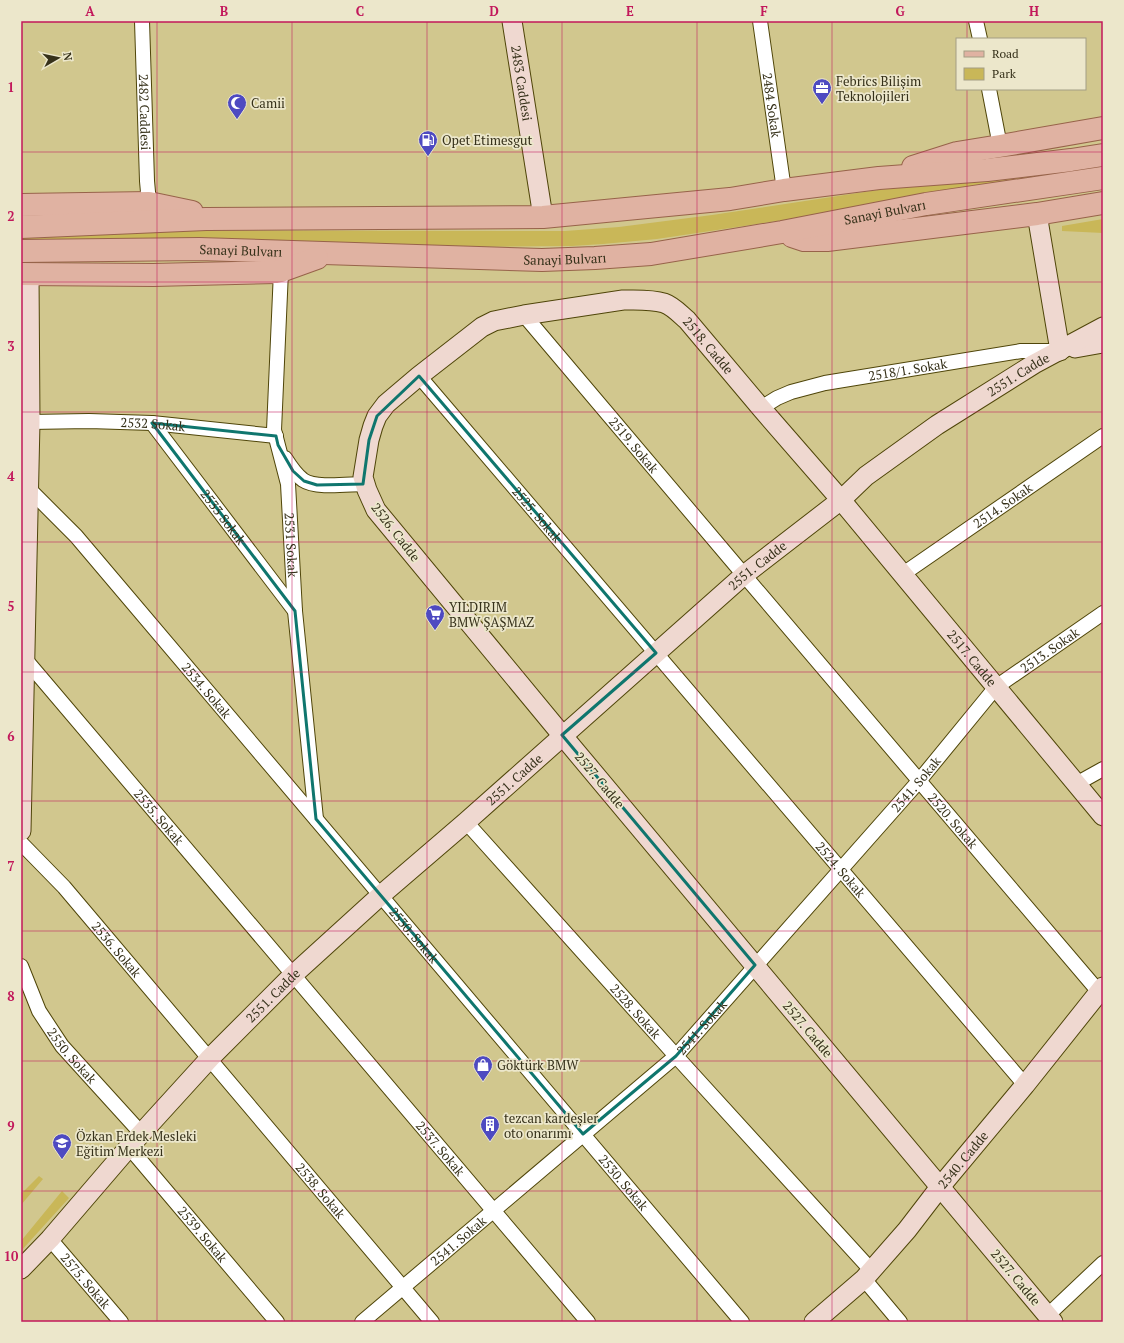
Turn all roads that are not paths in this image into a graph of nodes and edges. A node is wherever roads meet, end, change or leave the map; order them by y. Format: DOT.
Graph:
graph roads {
  1 [pos="142,21"];
  2 [pos="512,21"];
  3 [pos="760,21"];
  4 [pos="976,21"];
  5 [pos="980,38"];
  6 [pos="989,90"];
  7 [pos="1103,128"];
  8 [pos="1000,146"];
  9 [pos="1103,155"];
  10 [pos="879,178"];
  11 [pos="1103,178"];
  12 [pos="784,190"];
  13 [pos="149,203"];
  14 [pos="1103,203"];
  15 [pos="21,205"];
  16 [pos="1037,214"];
  17 [pos="543,218"];
  18 [pos="229,220"];
  19 [pos="21,227"];
  20 [pos="782,232"];
  21 [pos="21,251"];
  22 [pos="328,254"];
  23 [pos="281,271"];
  24 [pos="25,274"];
  25 [pos="524,315"];
  26 [pos="1103,327"];
  27 [pos="1103,343"];
  28 [pos="1060,351"];
  29 [pos="419,376"];
  30 [pos="761,408"];
  31 [pos="30,422"];
  32 [pos="152,423"];
  33 [pos="1103,436"];
  34 [pos="277,441"];
  35 [pos="25,446"];
  36 [pos="365,484"];
  37 [pos="28,488"];
  38 [pos="841,500"];
  39 [pos="24,561"];
  40 [pos="902,574"];
  41 [pos="744,575"];
  42 [pos="295,611"];
  43 [pos="1103,612"];
  44 [pos="656,653"];
  45 [pos="25,659"];
  46 [pos="22,685"];
  47 [pos="996,687"];
  48 [pos="562,735"];
  49 [pos="1103,769"];
  50 [pos="919,780"];
  51 [pos="1076,784"];
  52 [pos="21,804"];
  53 [pos="1103,816"];
  54 [pos="316,819"];
  55 [pos="466,822"];
  56 [pos="21,831"];
  57 [pos="21,843"];
  58 [pos="840,869"];
  59 [pos="381,895"];
  60 [pos="21,966"];
  61 [pos="755,966"];
  62 [pos="293,975"];
  63 [pos="1101,990"];
  64 [pos="676,1056"];
  65 [pos="210,1058"];
  66 [pos="1025,1085"];
  67 [pos="141,1133"];
  68 [pos="583,1134"];
  69 [pos="129,1147"];
  70 [pos="940,1187"];
  71 [pos="493,1210"];
  72 [pos="50,1239"];
  73 [pos="1103,1263"];
  74 [pos="21,1270"];
  75 [pos="868,1274"];
  76 [pos="403,1287"];
  77 [pos="1050,1319"];
  78 [pos="121,1322"];
  79 [pos="277,1322"];
  80 [pos="362,1322"];
  81 [pos="432,1322"];
  82 [pos="588,1322"];
  83 [pos="742,1322"];
  84 [pos="814,1322"];
  85 [pos="900,1322"];
  1 -- 13 [label="street, 2482 Caddesi"];
  2 -- 17 [label="street, 2483 Caddesi"];
  3 -- 12 [label="street, 2484 Sokak"];
  4 -- 5 [label="street"];
  6 -- 8 [label="street"];
  7 -- 8 [label="main road"];
  8 -- 10 [label="main road"];
  9 -- 10 [label="main road"];
  10 -- 12 [label="main road"];
  11 -- 20 [label="main road, Sanayi Bulvarı"];
  12 -- 17 [label="main road"];
  13 -- 15 [label="main road"];
  13 -- 18 [label="main road"];
  14 -- 16 [label="main road"];
  16 -- 20 [label="main road"];
  16 -- 28 [label="street"];
  17 -- 18 [label="main road"];
  18 -- 19 [label="main road"];
  20 -- 22 [label="main road, Sanayi Bulvarı"];
  21 -- 22 [label="main road, Sanayi Bulvarı"];
  22 -- 23 [label="main road"];
  23 -- 24 [label="main road"];
  23 -- 34 [label="street, 2531 Sokak"];
  24 -- 31 [label="street"];
  25 -- 29 [label="street, 2526. Cadde"];
  25 -- 30 [label="street, 2518. Cadde"];
  25 -- 41 [label="street, 2519. Sokak"];
  26 -- 28 [label="street"];
  27 -- 28 [label="street"];
  28 -- 30 [label="street, 2518/1. Sokak"];
  28 -- 38 [label="street, 2551. Cadde"];
  29 -- 36 [label="street, 2526. Cadde"];
  29 -- 44 [label="street, 2525. Sokak"];
  30 -- 38 [label="street, 2518. Cadde"];
  31 -- 32 [label="street, 2532 Sokak"];
  31 -- 35 [label="street"];
  32 -- 34 [label="street, 2532 Sokak"];
  32 -- 42 [label="street, 2533 Sokak"];
  33 -- 40 [label="street, 2514. Sokak"];
  34 -- 36 [label="street"];
  34 -- 42 [label="street, 2531 Sokak"];
  35 -- 37 [label="street"];
  36 -- 48 [label="street, 2526. Cadde"];
  37 -- 39 [label="street"];
  37 -- 54 [label="street, 2534. Sokak"];
  38 -- 40 [label="street, 2517. Cadde"];
  38 -- 41 [label="street, 2551. Cadde"];
  39 -- 45 [label="street"];
  40 -- 47 [label="street, 2517. Cadde"];
  41 -- 44 [label="street, 2551. Cadde"];
  41 -- 50 [label="street, 2520. Sokak"];
  42 -- 54 [label="street, 2531 Sokak"];
  43 -- 47 [label="street, 2513. Sokak"];
  44 -- 48 [label="street, 2551. Cadde"];
  44 -- 58 [label="street, 2524. Sokak"];
  45 -- 46 [label="street"];
  45 -- 62 [label="street, 2535. Sokak"];
  46 -- 52 [label="street"];
  47 -- 50 [label="street, 2541. Sokak"];
  47 -- 51 [label="street, 2517. Cadde"];
  48 -- 55 [label="street, 2551. Cadde"];
  48 -- 61 [label="street, 2527. Cadde"];
  49 -- 51 [label="street"];
  50 -- 58 [label="street, 2541. Sokak"];
  50 -- 63 [label="street, 2520. Sokak"];
  51 -- 53 [label="street, 2517. Cadde"];
  52 -- 56 [label="street"];
  54 -- 59 [label="street, 2534. Sokak"];
  55 -- 59 [label="street, 2551. Cadde"];
  55 -- 64 [label="street, 2528. Sokak"];
  57 -- 65 [label="street, 2536. Sokak"];
  58 -- 61 [label="street, 2541. Sokak"];
  58 -- 66 [label="street, 2524. Sokak"];
  59 -- 62 [label="street, 2551. Cadde"];
  59 -- 68 [label="street, 2530. Sokak"];
  60 -- 67 [label="street, 2550. Sokak"];
  61 -- 64 [label="street, 2541. Sokak"];
  61 -- 70 [label="street, 2527. Cadde"];
  62 -- 65 [label="street, 2551. Cadde"];
  62 -- 71 [label="street, 2537. Sokak"];
  63 -- 66 [label="street, 2540. Cadde"];
  64 -- 68 [label="street, 2541. Sokak"];
  64 -- 75 [label="street, 2528. Sokak"];
  65 -- 67 [label="street, 2551. Cadde"];
  65 -- 76 [label="street, 2538. Sokak"];
  66 -- 70 [label="street, 2540. Cadde"];
  67 -- 69 [label="street, 2551. Cadde"];
  68 -- 71 [label="street, 2541. Sokak"];
  68 -- 83 [label="street, 2530. Sokak"];
  69 -- 72 [label="street, 2551. Cadde"];
  69 -- 79 [label="street, 2539. Sokak"];
  70 -- 75 [label="street, 2540. Cadde"];
  70 -- 77 [label="street, 2527. Cadde"];
  71 -- 76 [label="street, 2541. Sokak"];
  71 -- 82 [label="street, 2537. Sokak"];
  72 -- 74 [label="street, 2551. Cadde"];
  72 -- 78 [label="street, 2575. Sokak"];
  73 -- 77 [label="street"];
  75 -- 84 [label="street, 2540. Cadde"];
  75 -- 85 [label="street, 2528. Sokak"];
  76 -- 80 [label="street, 2541. Sokak"];
  76 -- 81 [label="street, 2538. Sokak"];
}
